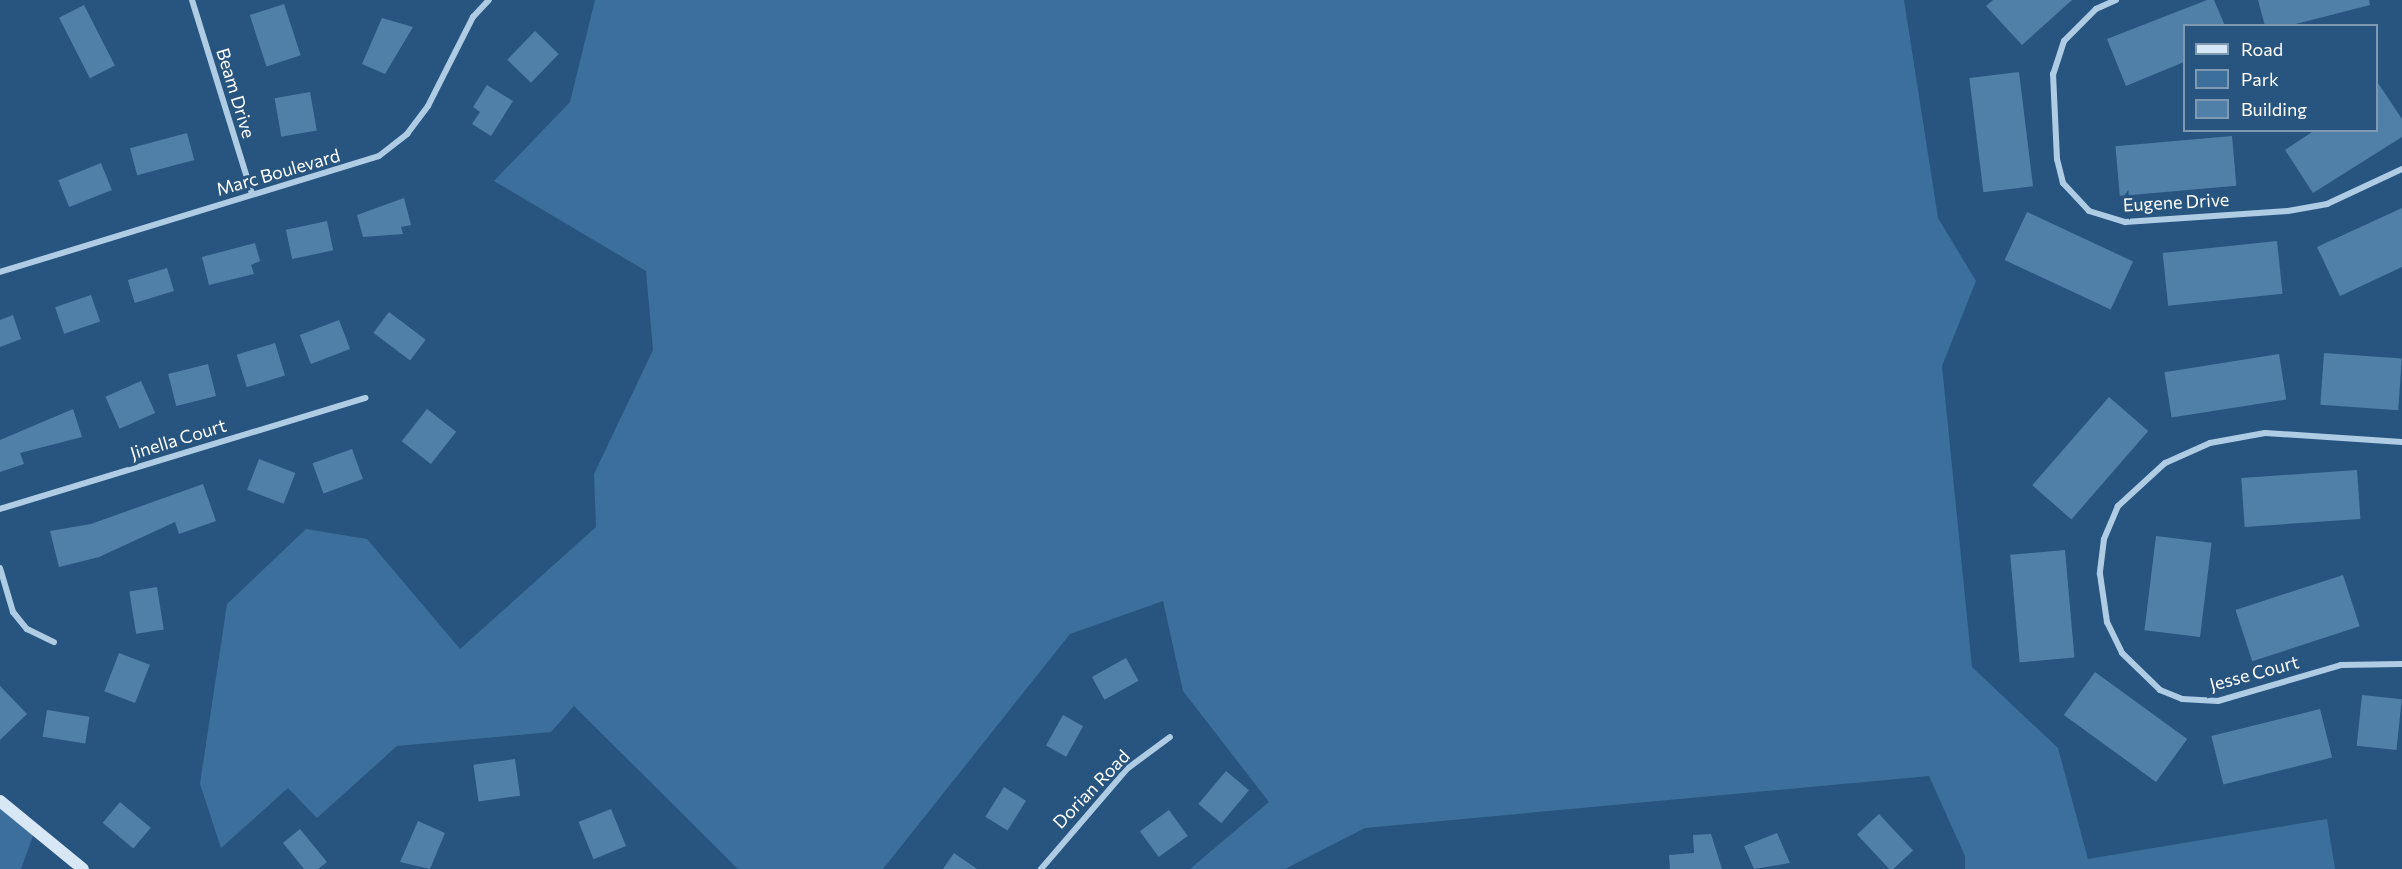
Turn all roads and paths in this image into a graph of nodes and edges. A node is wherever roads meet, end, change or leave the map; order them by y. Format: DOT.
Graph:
graph roads {
  1 [pos="192,0"];
  2 [pos="489,0"];
  3 [pos="2116,0"];
  4 [pos="2402,170"];
  5 [pos="252,194"];
  6 [pos="0,272"];
  7 [pos="366,398"];
  8 [pos="2402,442"];
  9 [pos="0,509"];
  10 [pos="0,568"];
  11 [pos="54,642"];
  12 [pos="2402,664"];
  13 [pos="1170,737"];
  14 [pos="0,801"];
  15 [pos="83,869"];
  16 [pos="1041,869"];
  1 -- 5 [label="street, Beam Drive"];
  2 -- 5 [label="street, Marc Boulevard"];
  3 -- 4 [label="street, Eugene Drive"];
  5 -- 6 [label="street, Marc Boulevard"];
  7 -- 9 [label="street, Jinella Court"];
  8 -- 12 [label="street, Jesse Court"];
  10 -- 11 [label="street"];
  13 -- 16 [label="street, Dorian Road"];
  14 -- 15 [label="street"];
}
